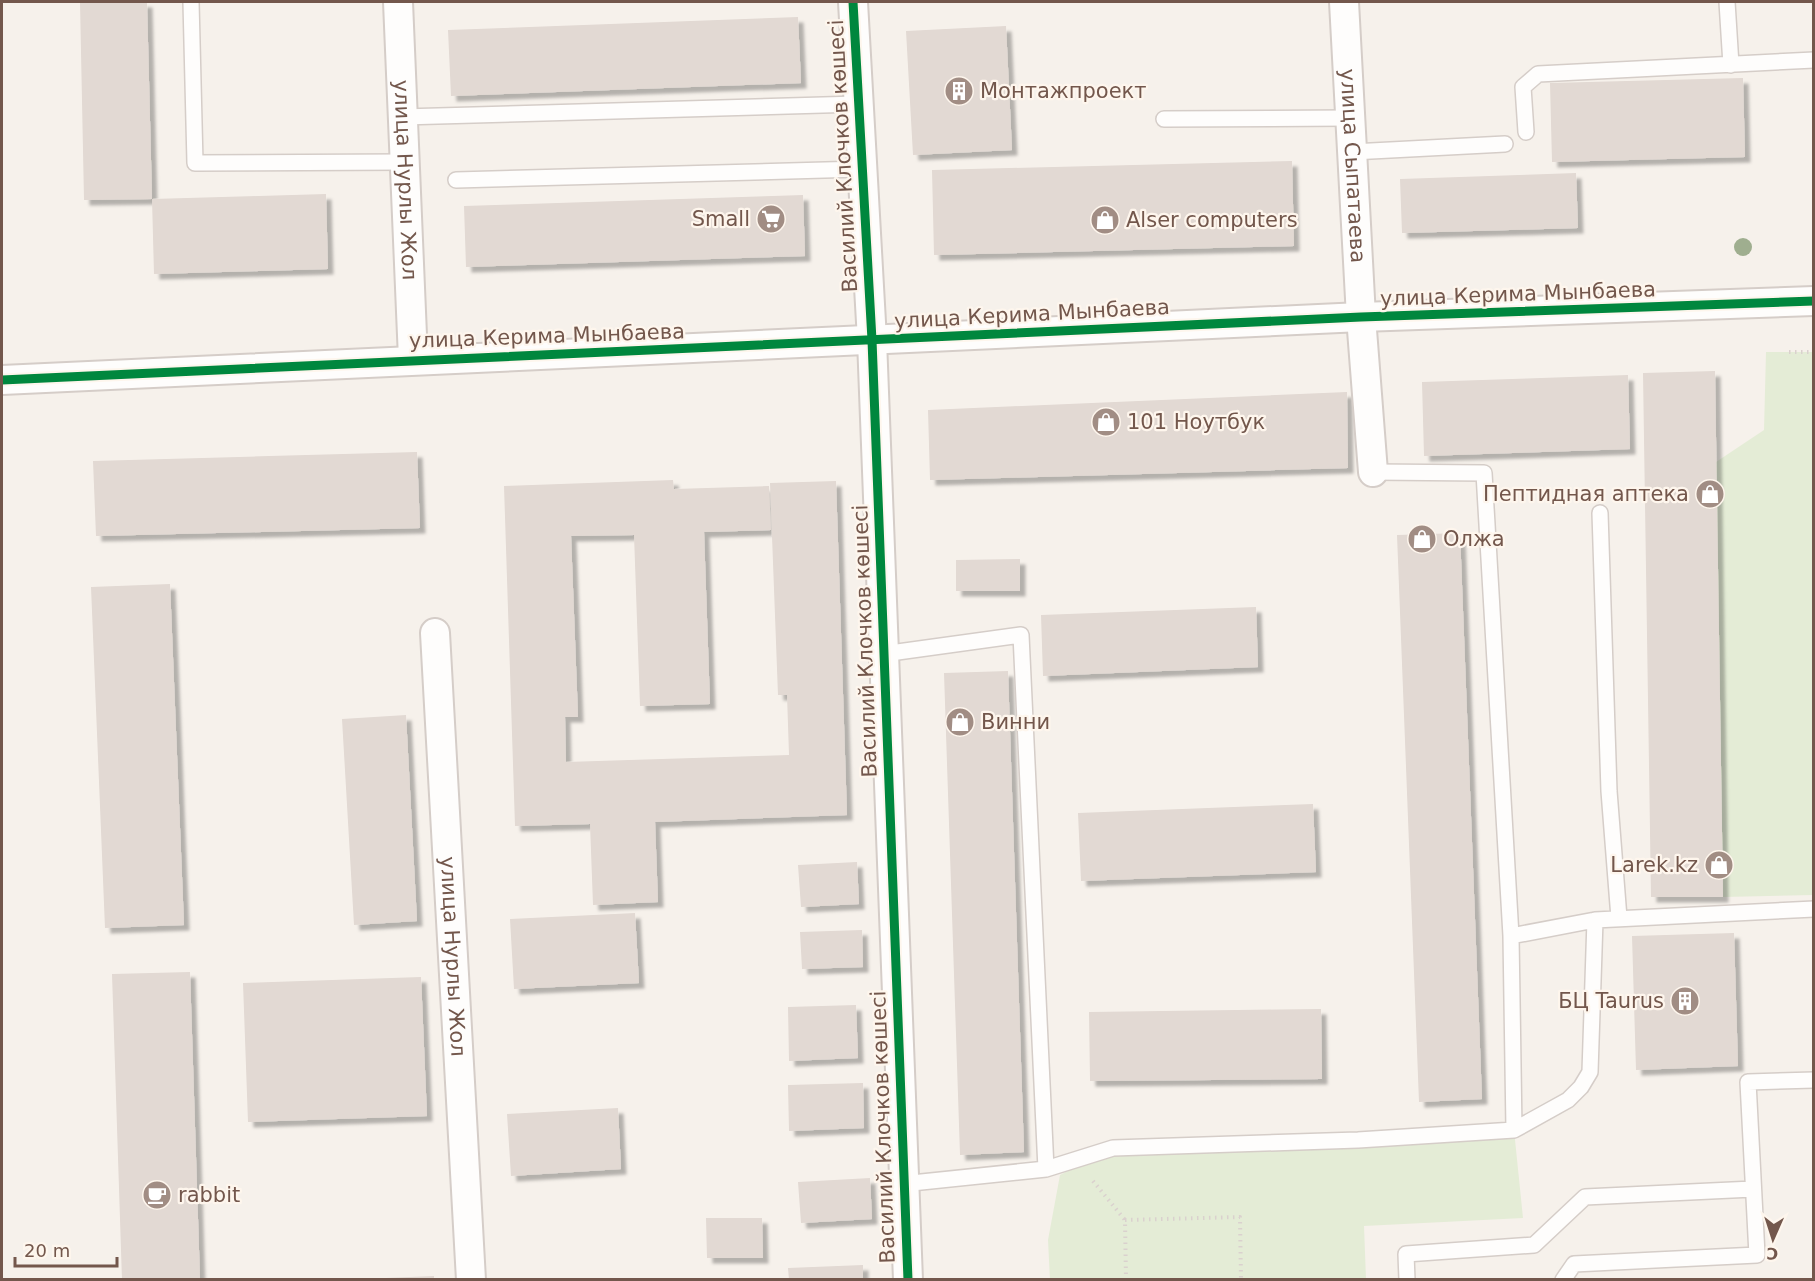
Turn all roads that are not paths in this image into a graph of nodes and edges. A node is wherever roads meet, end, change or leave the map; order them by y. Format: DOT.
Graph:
graph roads {
  1 [pos="191,2"];
  2 [pos="398,2"];
  3 [pos="853,2"];
  4 [pos="1344,2"];
  5 [pos="1727,2"];
  6 [pos="1814,60"];
  7 [pos="1731,64"];
  8 [pos="858,104"];
  9 [pos="402,117"];
  10 [pos="1350,118"];
  11 [pos="1164,119"];
  12 [pos="1527,132"];
  13 [pos="1505,144"];
  14 [pos="1352,152"];
  15 [pos="404,162"];
  16 [pos="861,169"];
  17 [pos="456,180"];
  18 [pos="1814,301"];
  19 [pos="1361,318"];
  20 [pos="872,340"];
  21 [pos="412,359"];
  22 [pos="2,380"];
  23 [pos="1373,472"];
  24 [pos="1600,513"];
  25 [pos="435,633"];
  26 [pos="884,654"];
  27 [pos="1814,909"];
  28 [pos="1619,918"];
  29 [pos="1595,920"];
  30 [pos="1512,936"];
  31 [pos="1814,1080"];
  32 [pos="1514,1130"];
  33 [pos="1046,1169"];
  34 [pos="902,1184"];
  35 [pos="1753,1189"];
  36 [pos="471,1280"];
  37 [pos="908,1280"];
  38 [pos="1407,1280"];
  39 [pos="1563,1280"];
  1 -- 15 [label="lane"];
  2 -- 9 [label="street, улица Нурлы Жол"];
  3 -- 8 [label="street, Василий Клочков көшесі"];
  4 -- 10 [label="street, улица Сыпатаева"];
  5 -- 7 [label="lane"];
  6 -- 7 [label="lane"];
  7 -- 12 [label="lane"];
  8 -- 9 [label="lane"];
  8 -- 16 [label="street, Василий Клочков көшесі"];
  9 -- 15 [label="street, улица Нурлы Жол"];
  10 -- 11 [label="lane"];
  10 -- 14 [label="street, улица Сыпатаева"];
  13 -- 14 [label="lane"];
  14 -- 19 [label="street, улица Сыпатаева"];
  15 -- 21 [label="street, улица Нурлы Жол"];
  16 -- 17 [label="lane"];
  16 -- 20 [label="street, Василий Клочков көшесі"];
  18 -- 19 [label="street, улица Керима Мынбаева"];
  19 -- 20 [label="street, улица Керима Мынбаева"];
  19 -- 23 [label="street, улица Сыпатаева"];
  20 -- 21 [label="street, улица Керима Мынбаева"];
  20 -- 26 [label="street, Василий Клочков көшесі"];
  21 -- 22 [label="street, улица Керима Мынбаева"];
  23 -- 30 [label="lane"];
  24 -- 28 [label="lane"];
  25 -- 36 [label="street, улица Нурлы Жол"];
  26 -- 33 [label="lane"];
  26 -- 34 [label="street, Василий Клочков көшесі"];
  27 -- 28 [label="lane"];
  28 -- 29 [label="lane"];
  29 -- 30 [label="lane"];
  29 -- 32 [label="lane"];
  30 -- 32 [label="lane"];
  31 -- 35 [label="lane"];
  32 -- 33 [label="lane"];
  33 -- 34 [label="lane"];
  34 -- 37 [label="street, Василий Клочков көшесі"];
  35 -- 38 [label="lane"];
  35 -- 39 [label="lane"];
}
